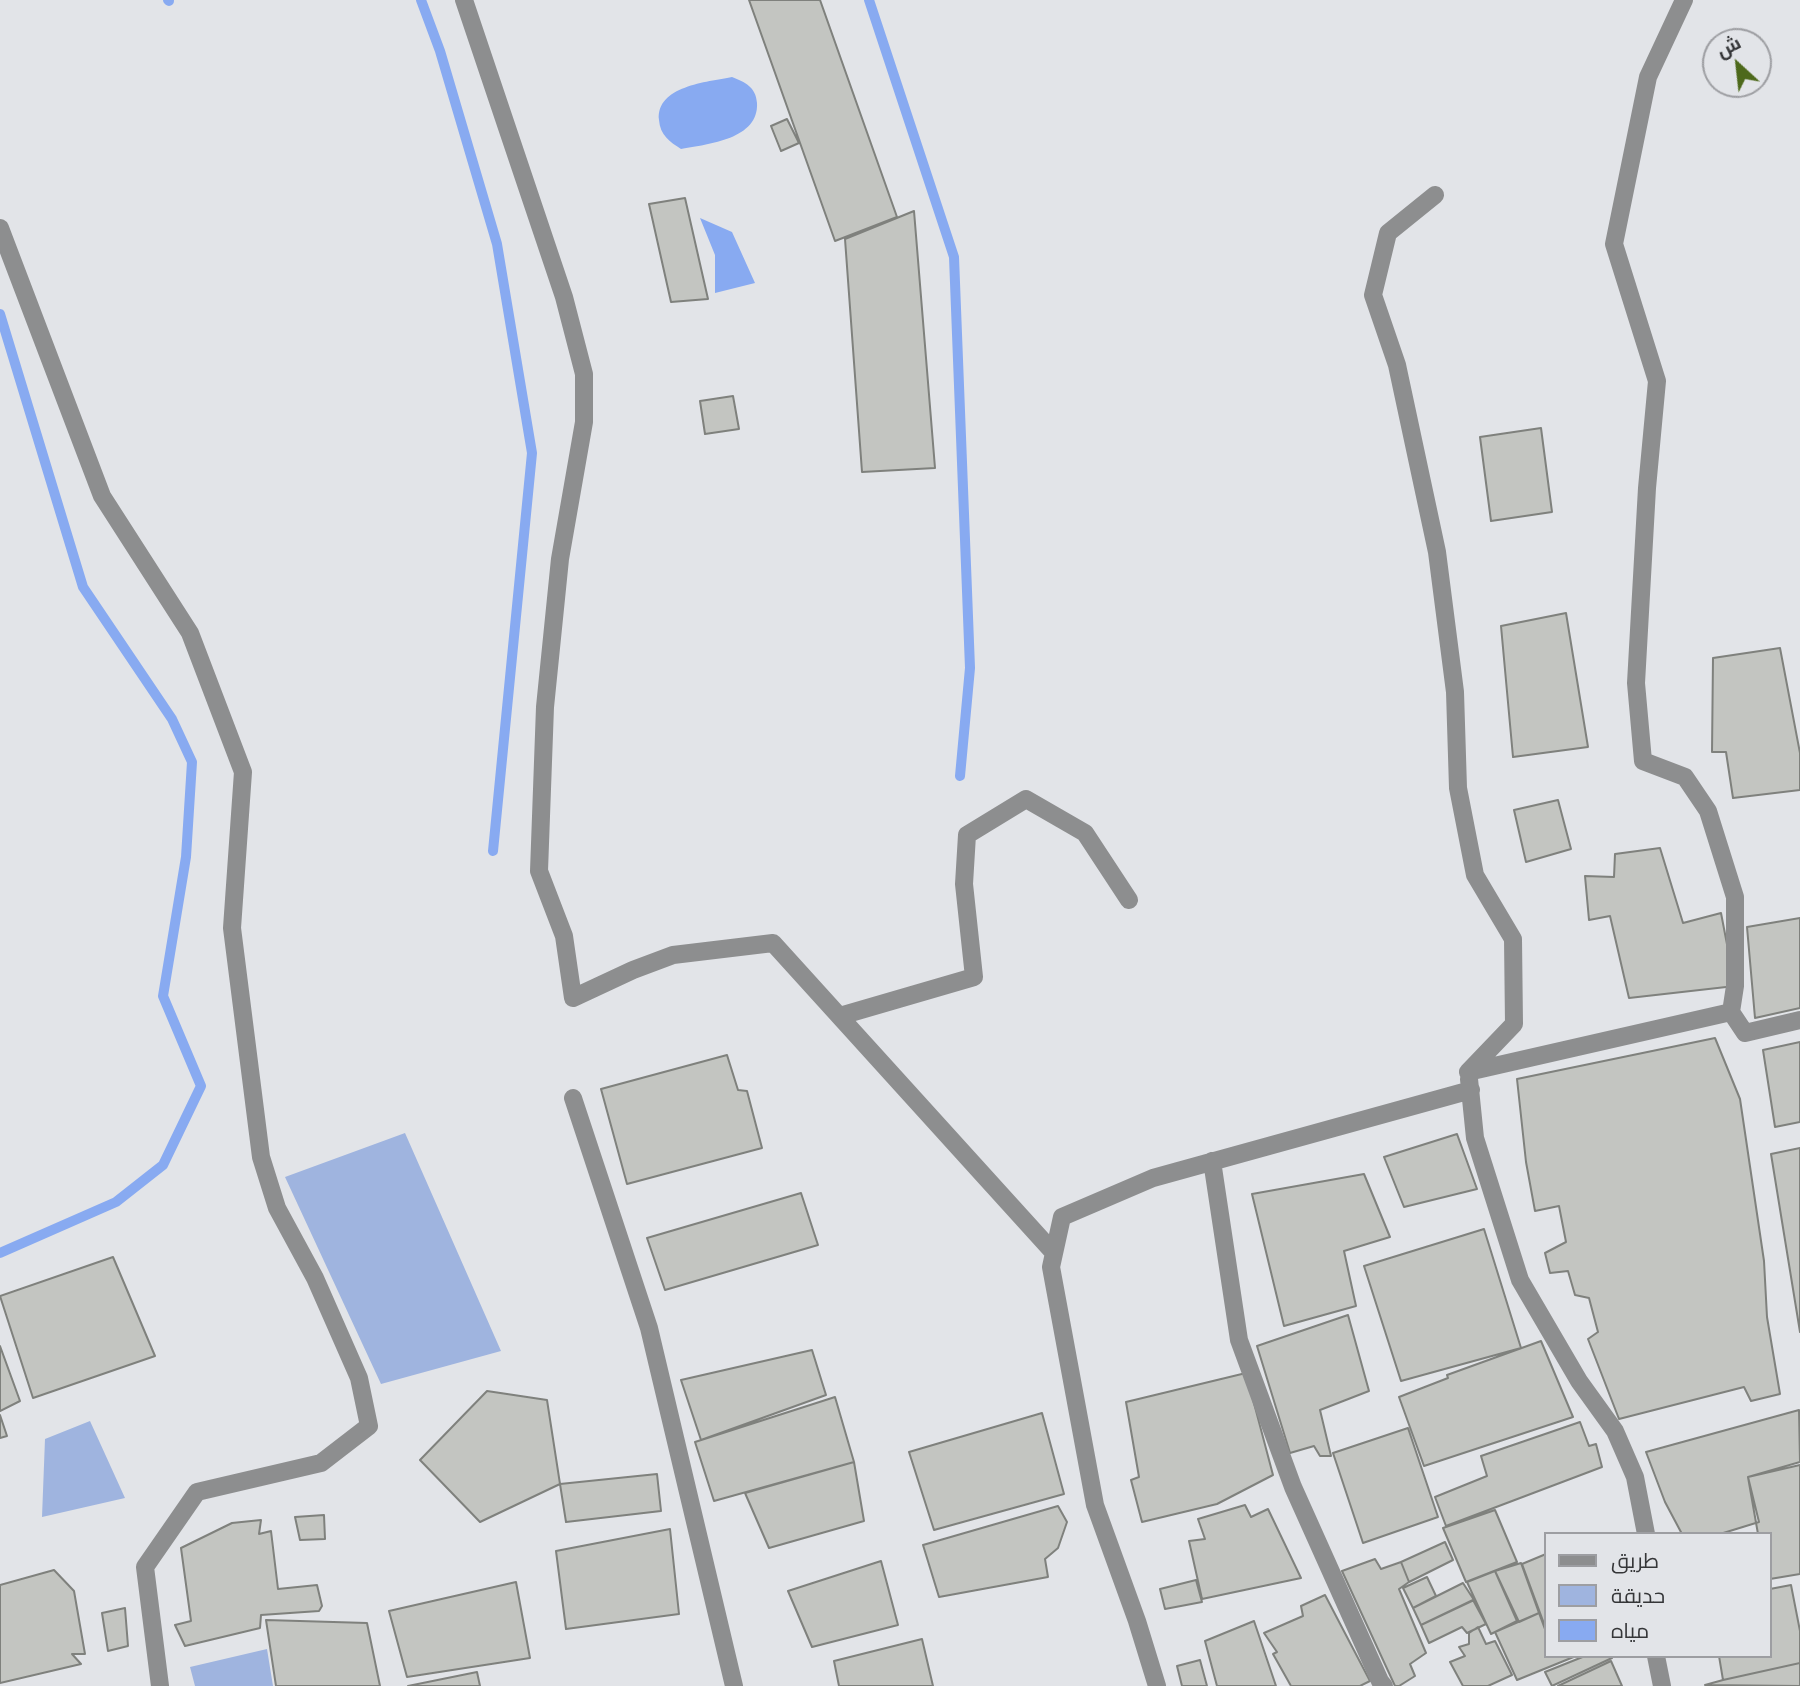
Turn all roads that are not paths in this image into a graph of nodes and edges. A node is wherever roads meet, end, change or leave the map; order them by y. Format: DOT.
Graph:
graph roads {
  1 [pos="464,0"];
  2 [pos="1684,0"];
  3 [pos="1435,195"];
  4 [pos="0,228"];
  5 [pos="1129,900"];
  6 [pos="1731,1012"];
  7 [pos="840,1016"];
  8 [pos="1800,1020"];
  9 [pos="1470,1081"];
  10 [pos="573,1098"];
  11 [pos="1212,1161"];
  12 [pos="1054,1252"];
  13 [pos="1646,1532"];
  14 [pos="1656,1658"];
  15 [pos="160,1686"];
  16 [pos="734,1686"];
  17 [pos="1157,1686"];
  18 [pos="1384,1686"];
  19 [pos="1662,1686"];
  1 -- 7 [label="street"];
  2 -- 6 [label="street"];
  3 -- 9 [label="street"];
  4 -- 15 [label="street"];
  5 -- 7 [label="street"];
  6 -- 8 [label="street"];
  6 -- 9 [label="street"];
  7 -- 12 [label="street"];
  9 -- 11 [label="street"];
  9 -- 13 [label="street"];
  10 -- 16 [label="street"];
  11 -- 12 [label="street"];
  11 -- 18 [label="street"];
  12 -- 17 [label="street"];
  14 -- 19 [label="street"];
}
